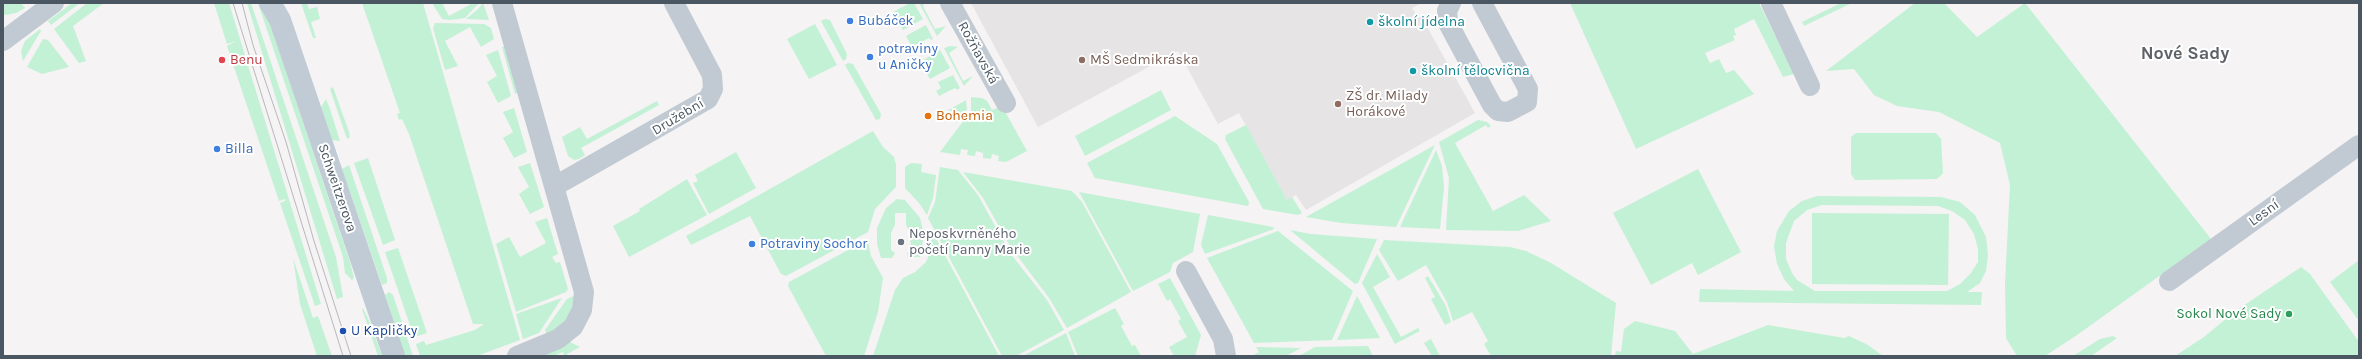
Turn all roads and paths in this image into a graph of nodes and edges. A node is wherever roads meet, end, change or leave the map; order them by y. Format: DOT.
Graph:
graph roads {
  1 [pos="54,3"];
  2 [pos="502,3"];
  3 [pos="674,3"];
  4 [pos="950,3"];
  5 [pos="1451,3"];
  6 [pos="1482,3"];
  7 [pos="1771,3"];
  8 [pos="277,9"];
  9 [pos="3,41"];
  10 [pos="1810,86"];
  11 [pos="1006,103"];
  12 [pos="2359,145"];
  13 [pos="555,186"];
  14 [pos="1186,270"];
  15 [pos="2169,281"];
  16 [pos="394,356"];
  17 [pos="517,356"];
  18 [pos="1226,356"];
  1 -- 9 [label="street"];
  2 -- 13 [label="street"];
  3 -- 13 [label="street, Družební"];
  4 -- 11 [label="street, Rožňavská"];
  5 -- 6 [label="street"];
  7 -- 10 [label="street"];
  8 -- 16 [label="street, Schweitzerova"];
  12 -- 15 [label="street, Lesní"];
  13 -- 17 [label="street"];
  14 -- 18 [label="street"];
}
